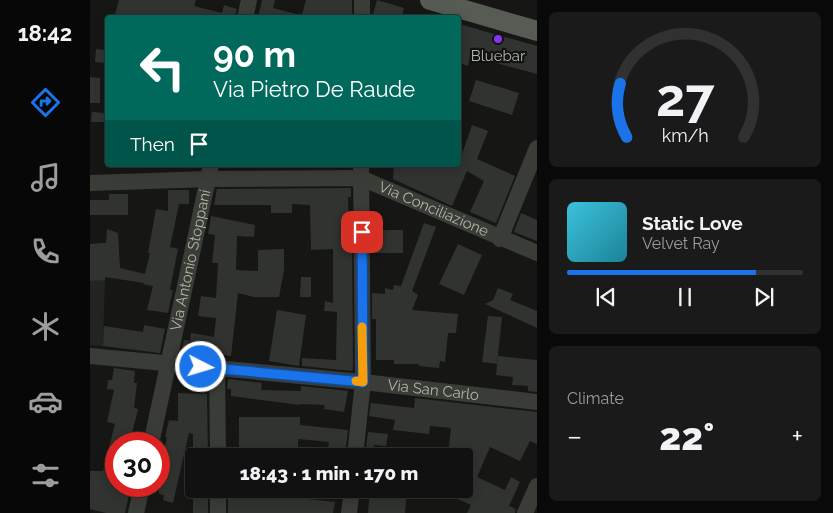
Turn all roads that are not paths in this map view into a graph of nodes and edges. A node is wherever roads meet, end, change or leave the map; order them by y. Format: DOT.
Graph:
graph roads {
  1 [pos="249,0"];
  2 [pos="362,0"];
  3 [pos="430,0"];
  4 [pos="246,15"];
  5 [pos="362,15"];
  6 [pos="537,31"];
  7 [pos="537,148"];
  8 [pos="361,171"];
  9 [pos="210,172"];
  10 [pos="90,182"];
  11 [pos="500,238"];
  12 [pos="537,253"];
  13 [pos="90,356"];
  14 [pos="168,364"];
  15 [pos="217,368"];
  16 [pos="363,382"];
  17 [pos="537,402"];
  18 [pos="154,432"];
  19 [pos="218,448"];
  20 [pos="356,448"];
  21 [pos="537,486"];
  22 [pos="140,497"];
  23 [pos="218,498"];
  24 [pos="351,498"];
  25 [pos="136,513"];
  26 [pos="218,513"];
  27 [pos="349,513"];
  28 [pos="525,513"];
  1 -- 4 [label="street"];
  2 -- 5 [label="street"];
  3 -- 6 [label="main road"];
  7 -- 11 [label="street"];
  8 -- 9 [label="street, Via Conciliazione"];
  8 -- 11 [label="street, Via Conciliazione"];
  8 -- 16 [label="street"];
  9 -- 10 [label="street, Via Conciliazione"];
  9 -- 14 [label="street, Via Antonio Stoppani"];
  11 -- 12 [label="street, Via Conciliazione"];
  13 -- 14 [label="street, Via San Carlo"];
  14 -- 15 [label="street, Via San Carlo"];
  14 -- 18 [label="street, Via Antonio Stoppani"];
  15 -- 16 [label="street, Via San Carlo"];
  15 -- 19 [label="street"];
  16 -- 17 [label="street, Via San Carlo"];
  16 -- 20 [label="street"];
  21 -- 28 [label="street"];
  22 -- 25 [label="street"];
  23 -- 26 [label="street"];
  24 -- 27 [label="street"];
}
